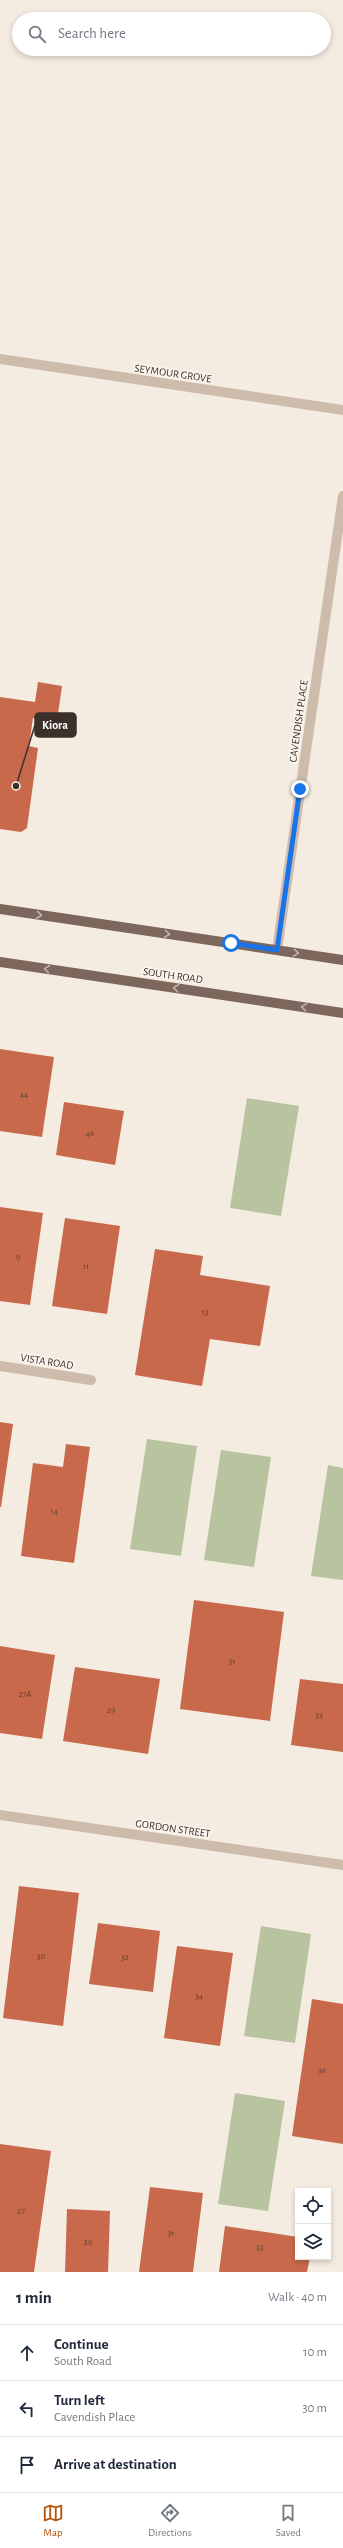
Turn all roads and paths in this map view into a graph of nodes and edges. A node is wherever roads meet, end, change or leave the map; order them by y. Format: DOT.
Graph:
graph roads {
  1 [pos="0,359"];
  2 [pos="343,410"];
  3 [pos="343,496"];
  4 [pos="0,909"];
  5 [pos="277,950"];
  6 [pos="343,960"];
  7 [pos="0,962"];
  8 [pos="343,1013"];
  9 [pos="0,1366"];
  10 [pos="91,1380"];
  11 [pos="0,1815"];
  12 [pos="343,1865"];
  1 -- 2 [label="street, SEYMOUR GROVE"];
  3 -- 5 [label="street, CAVENDISH PLACE"];
  4 -- 5 [label="main road, one-way"];
  5 -- 6 [label="main road, one-way"];
  8 -- 7 [label="main road, SOUTH ROAD, one-way"];
  9 -- 10 [label="street, VISTA ROAD"];
  11 -- 12 [label="street, GORDON STREET"];
}
